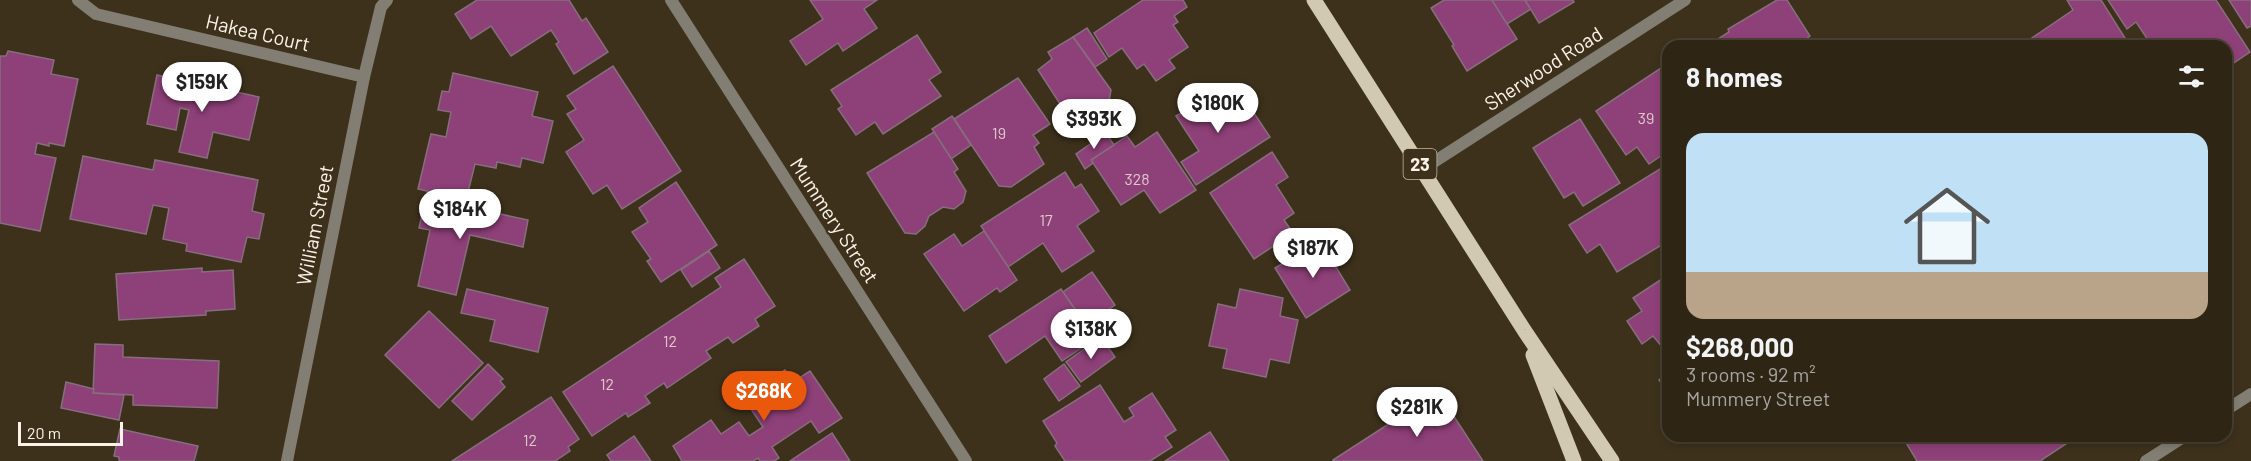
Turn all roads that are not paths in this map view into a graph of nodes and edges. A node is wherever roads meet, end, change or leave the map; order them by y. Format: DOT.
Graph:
graph roads {
  1 [pos="78,0"];
  2 [pos="387,0"];
  3 [pos="671,0"];
  4 [pos="1314,0"];
  5 [pos="1685,0"];
  6 [pos="364,77"];
  7 [pos="1423,169"];
  8 [pos="1524,330"];
  9 [pos="2251,394"];
  10 [pos="2232,406"];
  11 [pos="2176,442"];
  12 [pos="287,461"];
  13 [pos="966,461"];
  14 [pos="1574,461"];
  15 [pos="1612,461"];
  16 [pos="2146,461"];
  1 -- 6 [label="street, Hakea Court"];
  2 -- 6 [label="street, William Street"];
  3 -- 13 [label="street, Mummery Street"];
  4 -- 7 [label="main road, 23"];
  5 -- 7 [label="street, Sherwood Road"];
  6 -- 12 [label="street, William Street"];
  7 -- 8 [label="main road, 23"];
  8 -- 14 [label="main road, 23"];
  8 -- 15 [label="main road, 23"];
  9 -- 10 [label="street"];
  11 -- 16 [label="street"];
}
